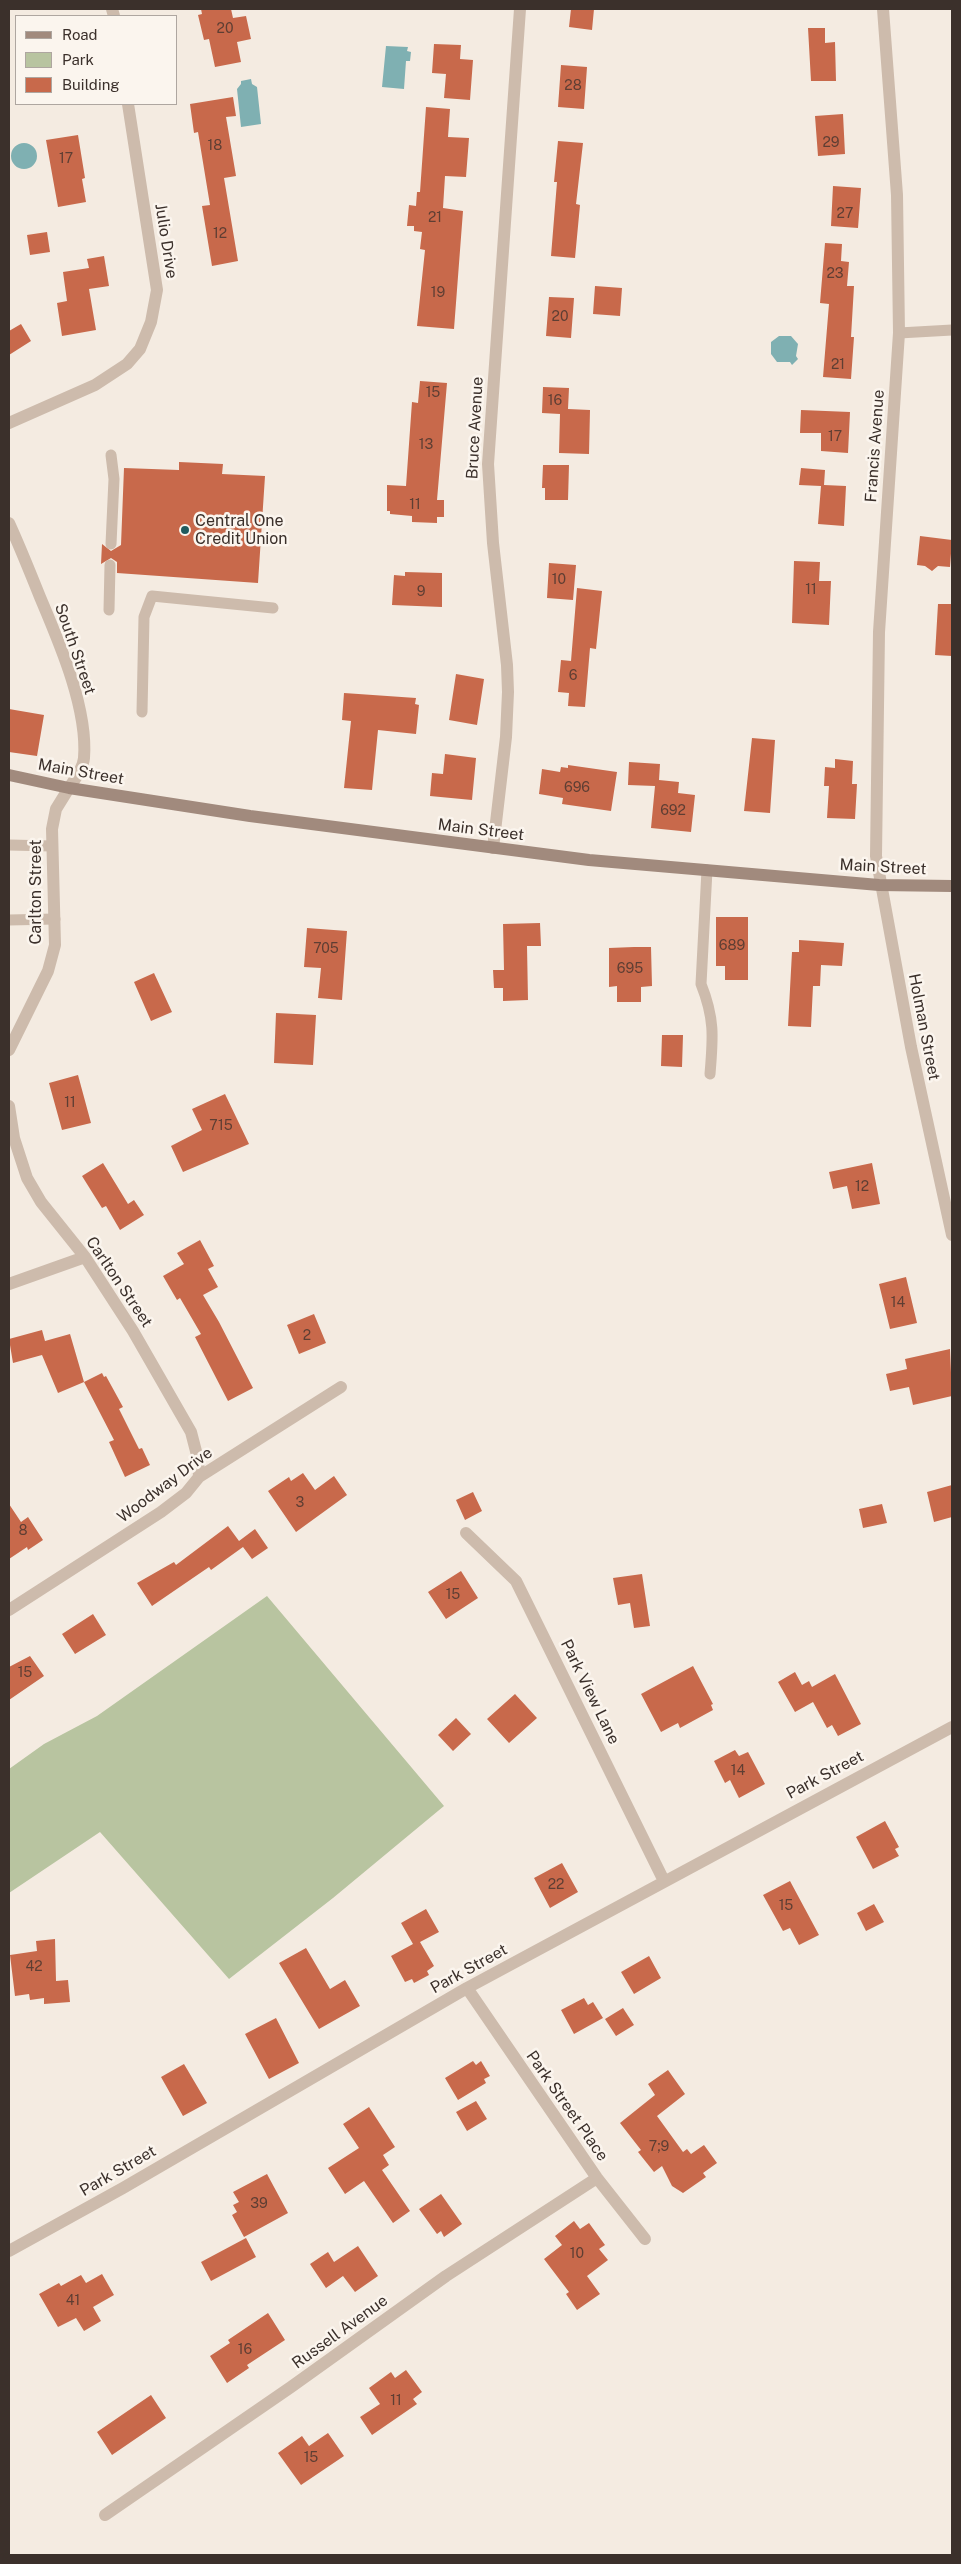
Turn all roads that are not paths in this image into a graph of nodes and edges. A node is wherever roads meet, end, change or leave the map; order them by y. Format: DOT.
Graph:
graph roads {
  1 [pos="520,9"];
  2 [pos="883,9"];
  3 [pos="128,105"];
  4 [pos="952,330"];
  5 [pos="899,333"];
  6 [pos="9,423"];
  7 [pos="110,455"];
  8 [pos="9,523"];
  9 [pos="111,544"];
  10 [pos="110,565"];
  11 [pos="273,608"];
  12 [pos="109,610"];
  13 [pos="142,712"];
  14 [pos="9,775"];
  15 [pos="69,788"];
  16 [pos="9,845"];
  17 [pos="52,846"];
  18 [pos="493,848"];
  19 [pos="707,870"];
  20 [pos="879,885"];
  21 [pos="952,886"];
  22 [pos="55,919"];
  23 [pos="9,920"];
  24 [pos="9,1050"];
  25 [pos="710,1074"];
  26 [pos="9,1106"];
  27 [pos="952,1234"];
  28 [pos="85,1257"];
  29 [pos="9,1284"];
  30 [pos="341,1387"];
  31 [pos="199,1477"];
  32 [pos="466,1533"];
  33 [pos="9,1610"];
  34 [pos="952,1727"];
  35 [pos="664,1880"];
  36 [pos="467,1988"];
  37 [pos="597,2178"];
  38 [pos="645,2239"];
  39 [pos="9,2251"];
  40 [pos="104,2515"];
  1 -- 18 [label="street, Bruce Avenue"];
  2 -- 5 [label="street, Francis Avenue"];
  3 -- 6 [label="street, Julio Drive"];
  4 -- 5 [label="lane"];
  5 -- 20 [label="street, Francis Avenue"];
  7 -- 9 [label="lane"];
  8 -- 15 [label="street, South Street"];
  10 -- 12 [label="lane"];
  11 -- 13 [label="lane"];
  14 -- 15 [label="main road, Main Street"];
  15 -- 17 [label="street, Carlton Street"];
  15 -- 18 [label="main road, Main Street"];
  16 -- 17 [label="lane"];
  17 -- 22 [label="street, Carlton Street"];
  18 -- 19 [label="main road, Main Street"];
  19 -- 20 [label="main road, Main Street"];
  19 -- 25 [label="lane"];
  20 -- 21 [label="main road, Main Street"];
  20 -- 27 [label="street, Holman Street"];
  22 -- 23 [label="lane"];
  22 -- 24 [label="street, Carlton Street"];
  26 -- 28 [label="street, Carlton Street"];
  28 -- 29 [label="street"];
  28 -- 31 [label="street, Carlton Street"];
  30 -- 31 [label="street, Woodway Drive"];
  31 -- 33 [label="street, Woodway Drive"];
  32 -- 35 [label="street, Park View Lane"];
  34 -- 35 [label="street, Park Street"];
  35 -- 36 [label="street, Park Street"];
  36 -- 37 [label="street, Park Street Place"];
  36 -- 39 [label="street, Park Street"];
  37 -- 38 [label="street, Park Street Place"];
  37 -- 40 [label="street, Russell Avenue"];
}
